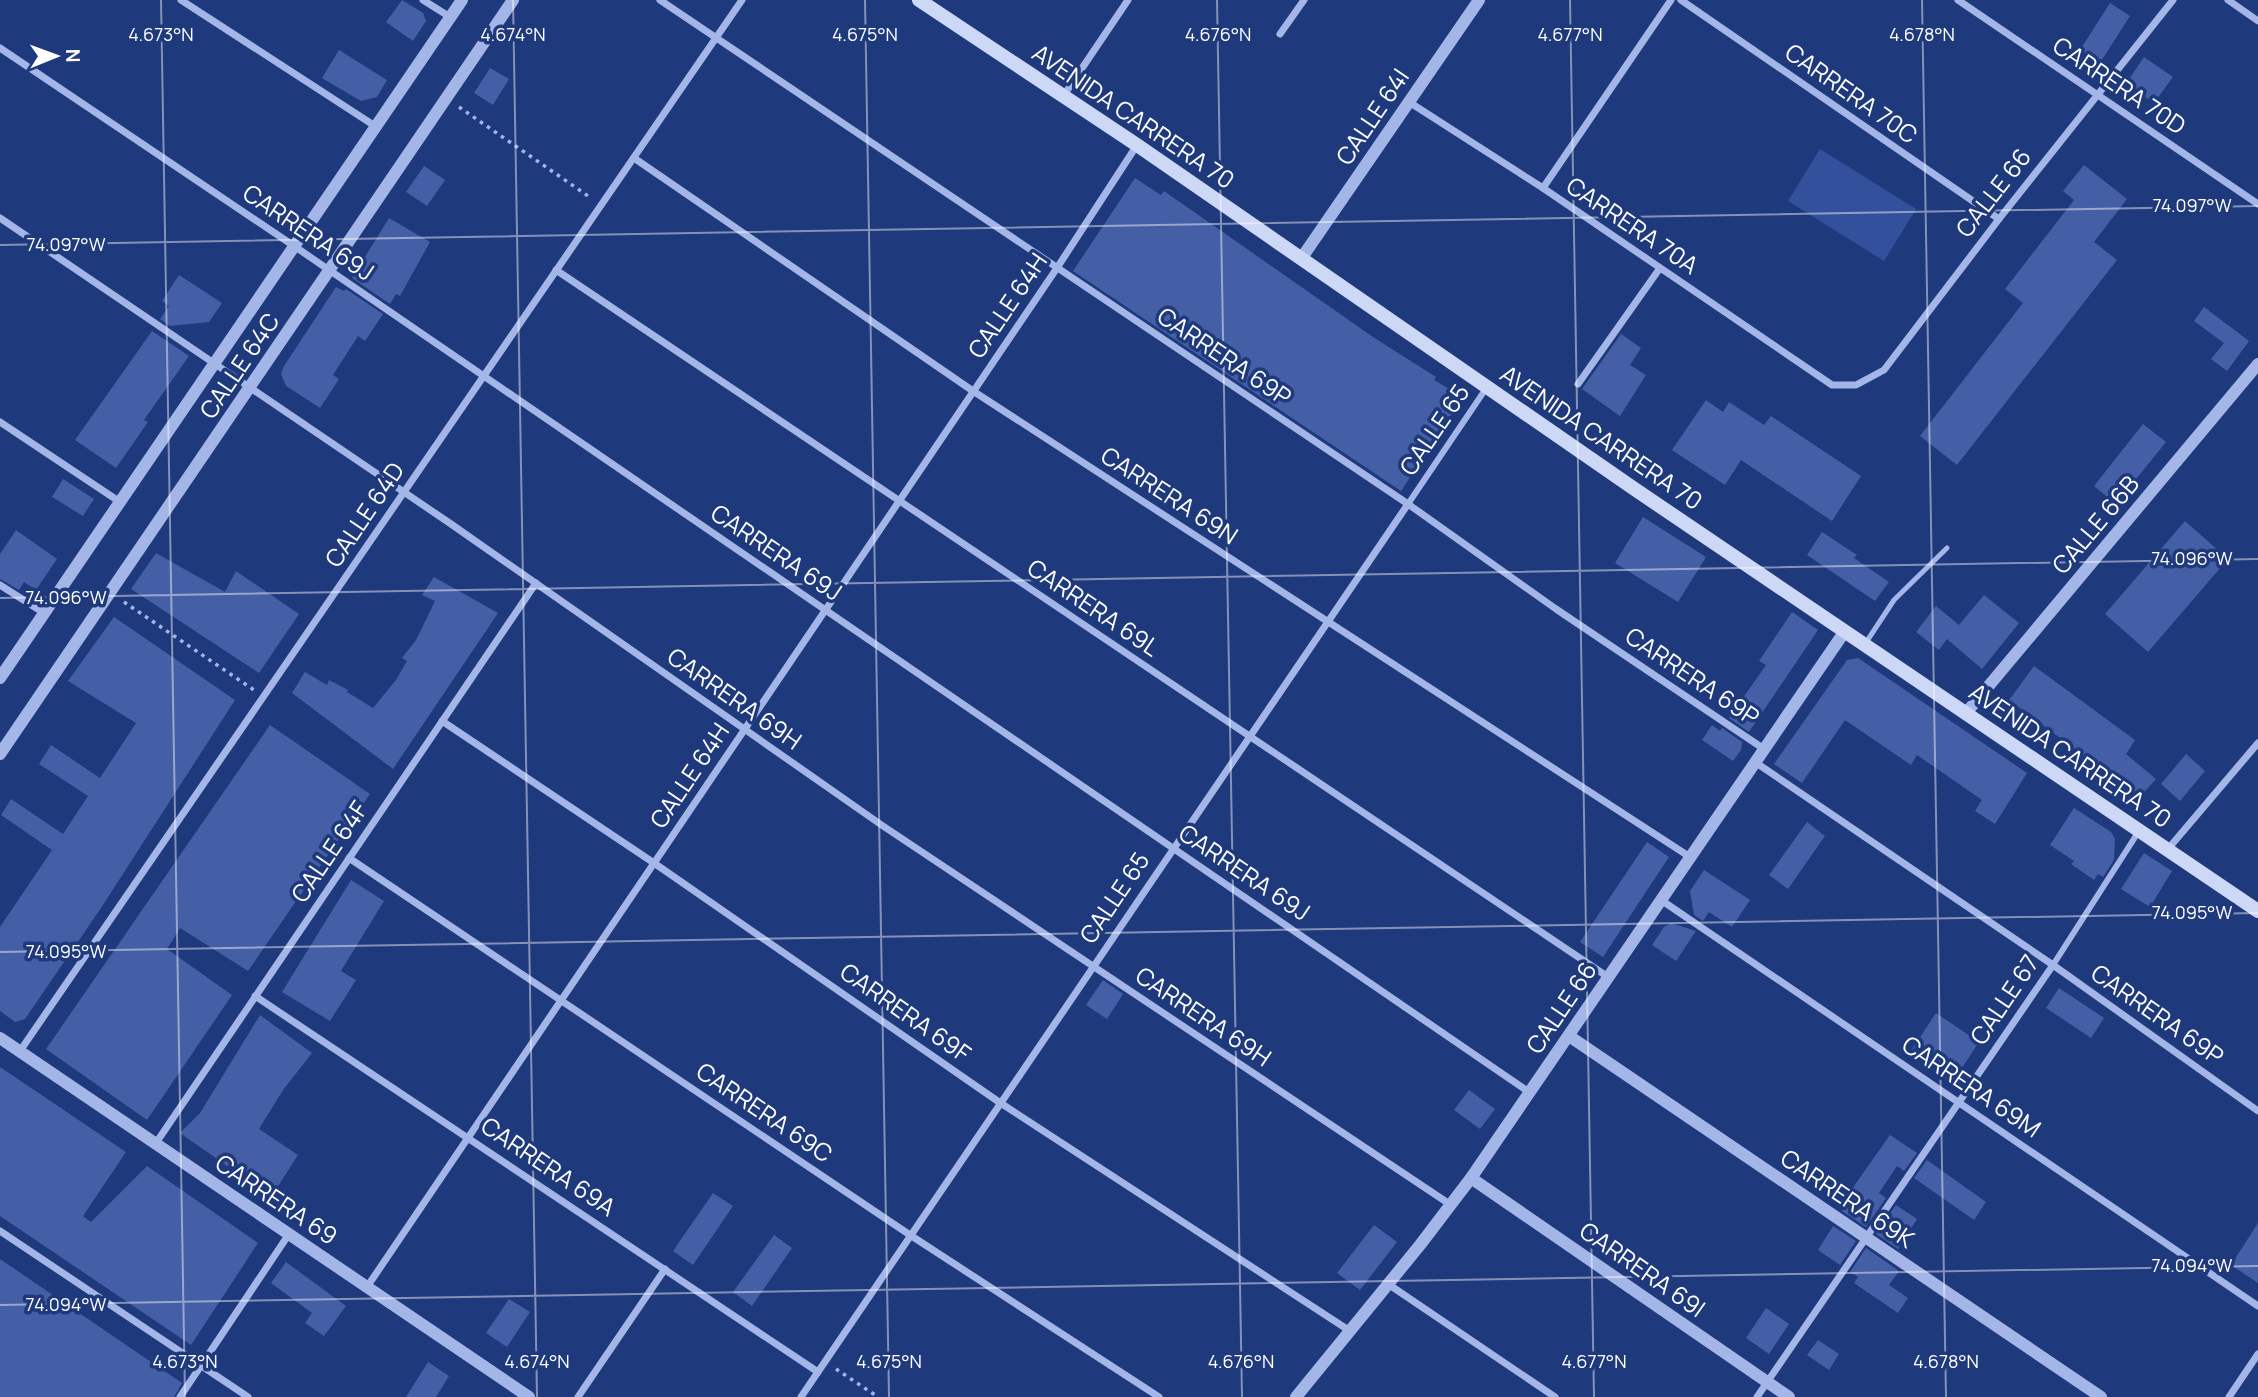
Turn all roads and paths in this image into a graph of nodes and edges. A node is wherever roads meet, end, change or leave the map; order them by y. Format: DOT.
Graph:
graph roads {
  1 [pos="181,0"];
  2 [pos="423,0"];
  3 [pos="462,0"];
  4 [pos="513,0"];
  5 [pos="660,0"];
  6 [pos="742,0"];
  7 [pos="919,0"];
  8 [pos="1128,0"];
  9 [pos="1304,0"];
  10 [pos="1671,0"];
  11 [pos="1681,0"];
  12 [pos="1958,0"];
  13 [pos="2173,0"];
  14 [pos="2228,0"];
  15 [pos="1473,2"];
  16 [pos="450,17"];
  17 [pos="2258,21"];
  18 [pos="1280,34"];
  19 [pos="716,39"];
  20 [pos="0,48"];
  21 [pos="1063,96"];
  22 [pos="2099,96"];
  23 [pos="1409,102"];
  24 [pos="454,104"];
  25 [pos="375,126"];
  26 [pos="1137,145"];
  27 [pos="634,158"];
  28 [pos="1543,188"];
  29 [pos="2258,204"];
  30 [pos="602,205"];
  31 [pos="0,218"];
  32 [pos="1999,219"];
  33 [pos="294,246"];
  34 [pos="1301,259"];
  35 [pos="1057,268"];
  36 [pos="1660,268"];
  37 [pos="330,270"];
  38 [pos="556,270"];
  39 [pos="214,363"];
  40 [pos="2258,364"];
  41 [pos="484,376"];
  42 [pos="1578,384"];
  43 [pos="1832,385"];
  44 [pos="1487,387"];
  45 [pos="250,388"];
  46 [pos="973,391"];
  47 [pos="0,422"];
  48 [pos="404,492"];
  49 [pos="899,501"];
  50 [pos="120,502"];
  51 [pos="1408,504"];
  52 [pos="1947,548"];
  53 [pos="536,583"];
  54 [pos="0,584"];
  55 [pos="116,597"];
  56 [pos="825,610"];
  57 [pos="44,613"];
  58 [pos="1328,622"];
  59 [pos="1845,631"];
  60 [pos="1865,644"];
  61 [pos="0,678"];
  62 [pos="264,696"];
  63 [pos="1966,713"];
  64 [pos="442,721"];
  65 [pos="745,729"];
  66 [pos="1249,736"];
  67 [pos="2258,743"];
  68 [pos="1764,749"];
  69 [pos="0,754"];
  70 [pos="1755,762"];
  71 [pos="2139,830"];
  72 [pos="1173,848"];
  73 [pos="2167,850"];
  74 [pos="1690,857"];
  75 [pos="349,858"];
  76 [pos="654,863"];
  77 [pos="1661,900"];
  78 [pos="2258,911"];
  79 [pos="2053,965"];
  80 [pos="1093,966"];
  81 [pos="1608,977"];
  82 [pos="255,996"];
  83 [pos="562,999"];
  84 [pos="1569,1035"];
  85 [pos="0,1038"];
  86 [pos="20,1051"];
  87 [pos="1530,1092"];
  88 [pos="999,1102"];
  89 [pos="1959,1102"];
  90 [pos="2258,1111"];
  91 [pos="469,1137"];
  92 [pos="156,1143"];
  93 [pos="1471,1178"];
  94 [pos="1451,1205"];
  95 [pos="0,1231"];
  96 [pos="289,1234"];
  97 [pos="910,1235"];
  98 [pos="1866,1236"];
  99 [pos="665,1269"];
  100 [pos="1388,1284"];
  101 [pos="367,1287"];
  102 [pos="2258,1306"];
  103 [pos="1350,1331"];
  104 [pos="2258,1354"];
  105 [pos="825,1362"];
  106 [pos="201,1365"];
  107 [pos="818,1372"];
  108 [pos="1767,1382"];
  109 [pos="1299,1396"];
  110 [pos="180,1397"];
  111 [pos="248,1397"];
  112 [pos="529,1397"];
  113 [pos="578,1397"];
  114 [pos="801,1397"];
  115 [pos="878,1397"];
  116 [pos="1159,1397"];
  117 [pos="1555,1397"];
  118 [pos="1757,1397"];
  119 [pos="1789,1397"];
  120 [pos="2101,1397"];
  121 [pos="2229,1397"];
  1 -- 25 [label="street"];
  2 -- 16 [label="street"];
  3 -- 16 [label="street, CALLE 64C"];
  4 -- 37 [label="street, CALLE 64C"];
  5 -- 19 [label="street, CARRERA 69P"];
  6 -- 19 [label="street, CALLE 64D"];
  7 -- 21 [label="main road, AVENIDA CARRERA 70"];
  8 -- 21 [label="street"];
  9 -- 18 [label="street"];
  10 -- 28 [label="street"];
  11 -- 32 [label="street, CARRERA 70C"];
  12 -- 22 [label="street, CARRERA 70D"];
  13 -- 22 [label="street, CALLE 66"];
  14 -- 17 [label="street"];
  15 -- 23 [label="street, CALLE 64I"];
  16 -- 25 [label="street, CALLE 64C"];
  19 -- 27 [label="street, CALLE 64D"];
  19 -- 35 [label="street, CARRERA 69P"];
  20 -- 33 [label="street, CARRERA 69J"];
  21 -- 26 [label="main road, AVENIDA CARRERA 70"];
  22 -- 29 [label="street, CARRERA 70D"];
  22 -- 32 [label="street, CALLE 66"];
  23 -- 28 [label="street, CARRERA 70A"];
  23 -- 34 [label="street, CALLE 64I"];
  24 -- 30 [label="path"];
  25 -- 33 [label="street, CALLE 64C"];
  26 -- 34 [label="main road, AVENIDA CARRERA 70"];
  26 -- 35 [label="street, CALLE 64H"];
  27 -- 30 [label="street, CALLE 64D"];
  27 -- 46 [label="street, CARRERA 69N"];
  28 -- 36 [label="street, CARRERA 70A"];
  30 -- 38 [label="street, CALLE 64D"];
  31 -- 39 [label="street, CARRERA 69H"];
  32 -- 43 [label="street, CALLE 66"];
  33 -- 37 [label="street, CARRERA 69J"];
  33 -- 39 [label="street, CALLE 64C"];
  34 -- 44 [label="main road, AVENIDA CARRERA 70"];
  35 -- 46 [label="street, CALLE 64H"];
  35 -- 51 [label="street, CARRERA 69P"];
  36 -- 42 [label="street"];
  36 -- 43 [label="street, CARRERA 70A"];
  37 -- 41 [label="street, CARRERA 69J"];
  37 -- 45 [label="street, CALLE 64C"];
  38 -- 41 [label="street, CALLE 64D"];
  38 -- 49 [label="street, CARRERA 69L"];
  39 -- 45 [label="street, CARRERA 69H"];
  39 -- 50 [label="street, CALLE 64C"];
  40 -- 63 [label="street, CALLE 66B"];
  41 -- 48 [label="street, CALLE 64D"];
  41 -- 56 [label="street, CARRERA 69J"];
  44 -- 51 [label="street, CALLE 65"];
  44 -- 59 [label="main road, AVENIDA CARRERA 70"];
  45 -- 48 [label="street, CARRERA 69H"];
  45 -- 69 [label="street, CALLE 64C"];
  46 -- 49 [label="street, CALLE 64H"];
  46 -- 58 [label="street, CARRERA 69N"];
  47 -- 50 [label="street"];
  48 -- 53 [label="street, CARRERA 69H"];
  48 -- 62 [label="street, CALLE 64D"];
  49 -- 56 [label="street, CALLE 64H"];
  49 -- 66 [label="street, CARRERA 69L"];
  50 -- 57 [label="street, CALLE 64C"];
  51 -- 58 [label="street, CALLE 65"];
  51 -- 68 [label="street, CARRERA 69P"];
  52 -- 60 [label="lane"];
  53 -- 64 [label="street, CALLE 64F"];
  53 -- 65 [label="street, CARRERA 69H"];
  54 -- 57 [label="street"];
  55 -- 62 [label="path"];
  56 -- 65 [label="street, CALLE 64H"];
  56 -- 72 [label="street, CARRERA 69J"];
  57 -- 61 [label="street, CALLE 64C"];
  58 -- 66 [label="street, CALLE 65"];
  58 -- 74 [label="street, CARRERA 69N"];
  59 -- 60 [label="main road, AVENIDA CARRERA 70"];
  59 -- 68 [label="street, CALLE 66"];
  60 -- 63 [label="main road, AVENIDA CARRERA 70"];
  62 -- 86 [label="street, CALLE 64D"];
  63 -- 71 [label="main road, AVENIDA CARRERA 70"];
  64 -- 75 [label="street, CALLE 64F"];
  64 -- 76 [label="street, CARRERA 69F"];
  65 -- 76 [label="street, CALLE 64H"];
  65 -- 80 [label="street, CARRERA 69H"];
  66 -- 72 [label="street, CALLE 65"];
  66 -- 81 [label="street, CARRERA 69L"];
  67 -- 73 [label="street"];
  68 -- 70 [label="street, CALLE 66"];
  70 -- 74 [label="street, CALLE 66"];
  70 -- 79 [label="street, CARRERA 69P"];
  71 -- 73 [label="main road, AVENIDA CARRERA 70"];
  71 -- 79 [label="street, CALLE 67"];
  72 -- 80 [label="street, CALLE 65"];
  72 -- 87 [label="street, CARRERA 69J"];
  73 -- 78 [label="main road, AVENIDA CARRERA 70"];
  74 -- 77 [label="street, CALLE 66"];
  75 -- 82 [label="street, CALLE 64F"];
  75 -- 83 [label="street, CARRERA 69C"];
  76 -- 83 [label="street, CALLE 64H"];
  76 -- 88 [label="street, CARRERA 69F"];
  77 -- 81 [label="street, CALLE 66"];
  77 -- 89 [label="street, CARRERA 69M"];
  79 -- 89 [label="street, CALLE 67"];
  79 -- 90 [label="street, CARRERA 69P"];
  80 -- 88 [label="street, CALLE 65"];
  80 -- 94 [label="street, CARRERA 69H"];
  81 -- 84 [label="street, CALLE 66"];
  82 -- 91 [label="street, CARRERA 69A"];
  82 -- 92 [label="street, CALLE 64F"];
  83 -- 91 [label="street, CALLE 64H"];
  83 -- 97 [label="street, CARRERA 69C"];
  84 -- 87 [label="street, CALLE 66"];
  84 -- 98 [label="street, CARRERA 69K"];
  85 -- 86 [label="street, CARRERA 69"];
  86 -- 92 [label="street, CARRERA 69"];
  87 -- 93 [label="street, CALLE 66"];
  88 -- 97 [label="street, CALLE 65"];
  88 -- 103 [label="street, CARRERA 69F"];
  89 -- 98 [label="street, CALLE 67"];
  89 -- 102 [label="street, CARRERA 69M"];
  91 -- 99 [label="street, CARRERA 69A"];
  91 -- 101 [label="street, CALLE 64H"];
  92 -- 96 [label="street, CARRERA 69"];
  93 -- 94 [label="street, CALLE 66"];
  93 -- 108 [label="street, CARRERA 69I"];
  94 -- 100 [label="street, CALLE 66"];
  95 -- 106 [label="street"];
  96 -- 101 [label="street, CARRERA 69"];
  96 -- 106 [label="street"];
  97 -- 105 [label="street, CALLE 65"];
  97 -- 116 [label="street, CARRERA 69C"];
  98 -- 108 [label="street, CALLE 67"];
  98 -- 120 [label="street, CARRERA 69K"];
  99 -- 107 [label="street, CARRERA 69A"];
  99 -- 113 [label="street"];
  100 -- 103 [label="street, CALLE 66"];
  100 -- 117 [label="street"];
  101 -- 112 [label="street, CARRERA 69"];
  103 -- 109 [label="street, CALLE 66"];
  104 -- 121 [label="street"];
  105 -- 107 [label="street, CALLE 65"];
  105 -- 115 [label="path"];
  106 -- 110 [label="street"];
  106 -- 111 [label="street"];
  107 -- 114 [label="street, CALLE 65"];
  108 -- 118 [label="street, CALLE 67"];
  108 -- 119 [label="street, CARRERA 69I"];
}
